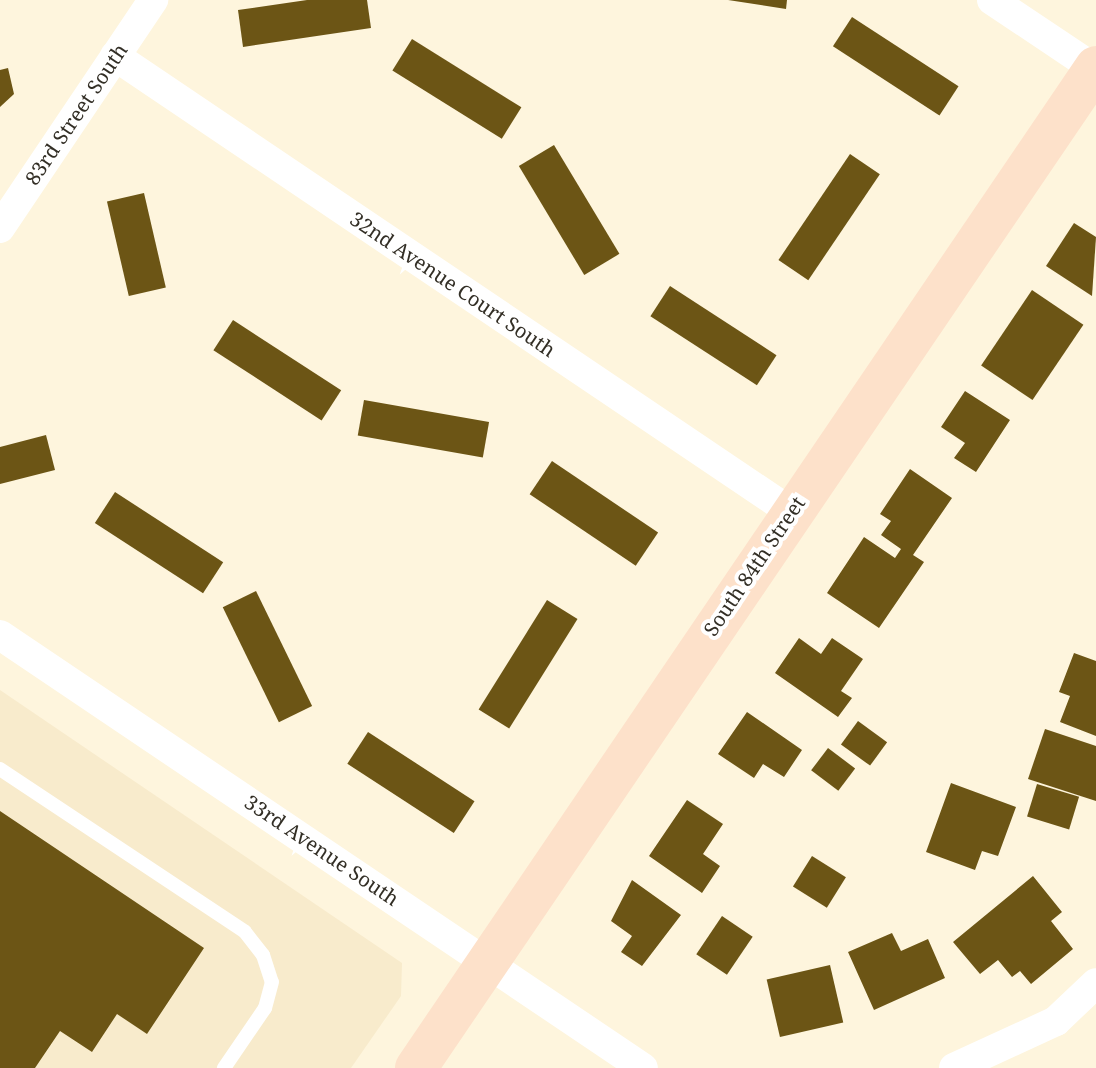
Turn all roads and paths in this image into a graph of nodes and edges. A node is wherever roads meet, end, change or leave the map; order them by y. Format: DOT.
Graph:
graph roads {
  1 [pos="153,0"];
  2 [pos="992,0"];
  3 [pos="115,56"];
  4 [pos="1095,68"];
  5 [pos="0,228"];
  6 [pos="791,512"];
  7 [pos="0,635"];
  8 [pos="0,769"];
  9 [pos="488,962"];
  10 [pos="1096,983"];
  11 [pos="224,1068"];
  12 [pos="416,1068"];
  13 [pos="643,1068"];
  14 [pos="954,1068"];
  1 -- 3 [label="street, 83rd Street South"];
  2 -- 4 [label="street"];
  3 -- 5 [label="street, 83rd Street South"];
  3 -- 6 [label="street, 32nd Avenue Court South"];
  4 -- 6 [label="main road, South 84th Street"];
  6 -- 9 [label="main road, South 84th Street"];
  7 -- 9 [label="street, 33rd Avenue South"];
  8 -- 11 [label="lane"];
  9 -- 12 [label="main road, South 84th Street"];
  9 -- 13 [label="street, 33rd Avenue South"];
  10 -- 14 [label="street"];
}
